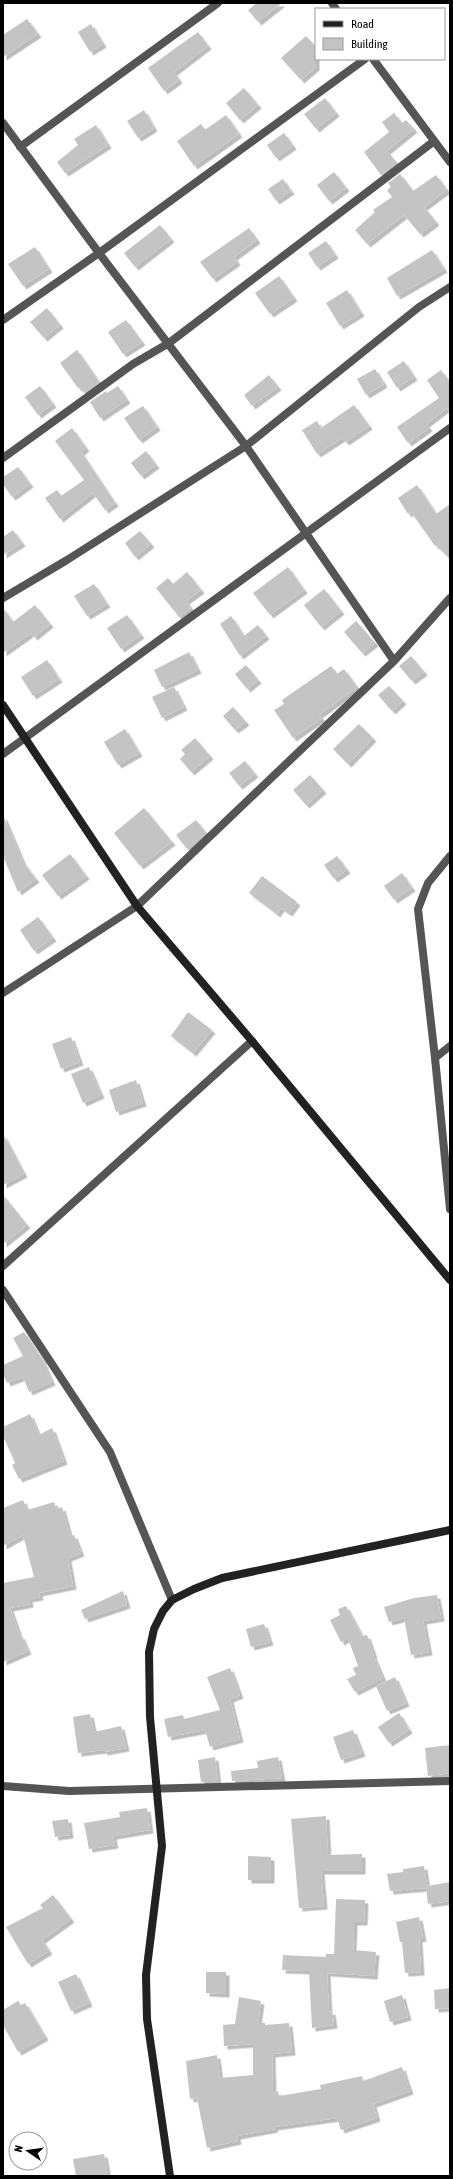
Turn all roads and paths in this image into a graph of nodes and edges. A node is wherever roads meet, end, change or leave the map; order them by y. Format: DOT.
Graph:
graph roads {
  1 [pos="218,3"];
  2 [pos="364,60"];
  3 [pos="374,60"];
  4 [pos="3,123"];
  5 [pos="433,142"];
  6 [pos="20,147"];
  7 [pos="450,162"];
  8 [pos="99,253"];
  9 [pos="450,287"];
  10 [pos="3,320"];
  11 [pos="169,343"];
  12 [pos="450,428"];
  13 [pos="246,446"];
  14 [pos="3,458"];
  15 [pos="306,533"];
  16 [pos="3,598"];
  17 [pos="450,598"];
  18 [pos="394,661"];
  19 [pos="3,705"];
  20 [pos="25,738"];
  21 [pos="3,754"];
  22 [pos="450,856"];
  23 [pos="138,906"];
  24 [pos="3,993"];
  25 [pos="252,1040"];
  26 [pos="450,1046"];
  27 [pos="435,1058"];
  28 [pos="450,1209"];
  29 [pos="3,1266"];
  30 [pos="450,1280"];
  31 [pos="3,1290"];
  32 [pos="450,1530"];
  33 [pos="172,1600"];
  34 [pos="450,1781"];
  35 [pos="3,1786"];
  36 [pos="157,1788"];
  37 [pos="170,2176"];
  1 -- 6 [label="street"];
  2 -- 8 [label="street"];
  3 -- 5 [label="street"];
  4 -- 6 [label="street"];
  5 -- 7 [label="street"];
  5 -- 11 [label="street"];
  6 -- 8 [label="street"];
  8 -- 10 [label="street"];
  8 -- 11 [label="street"];
  9 -- 13 [label="street"];
  11 -- 13 [label="street"];
  11 -- 14 [label="street"];
  12 -- 15 [label="street"];
  13 -- 15 [label="street"];
  13 -- 16 [label="street"];
  15 -- 18 [label="street"];
  15 -- 20 [label="street"];
  17 -- 18 [label="street"];
  18 -- 23 [label="street"];
  19 -- 20 [label="street"];
  20 -- 21 [label="street"];
  20 -- 23 [label="street"];
  22 -- 27 [label="street"];
  23 -- 24 [label="street"];
  23 -- 25 [label="street"];
  25 -- 29 [label="street"];
  25 -- 30 [label="street"];
  26 -- 27 [label="street"];
  27 -- 28 [label="street"];
  31 -- 33 [label="street"];
  32 -- 33 [label="street"];
  33 -- 36 [label="street"];
  34 -- 36 [label="street"];
  35 -- 36 [label="street"];
  36 -- 37 [label="street"];
}
